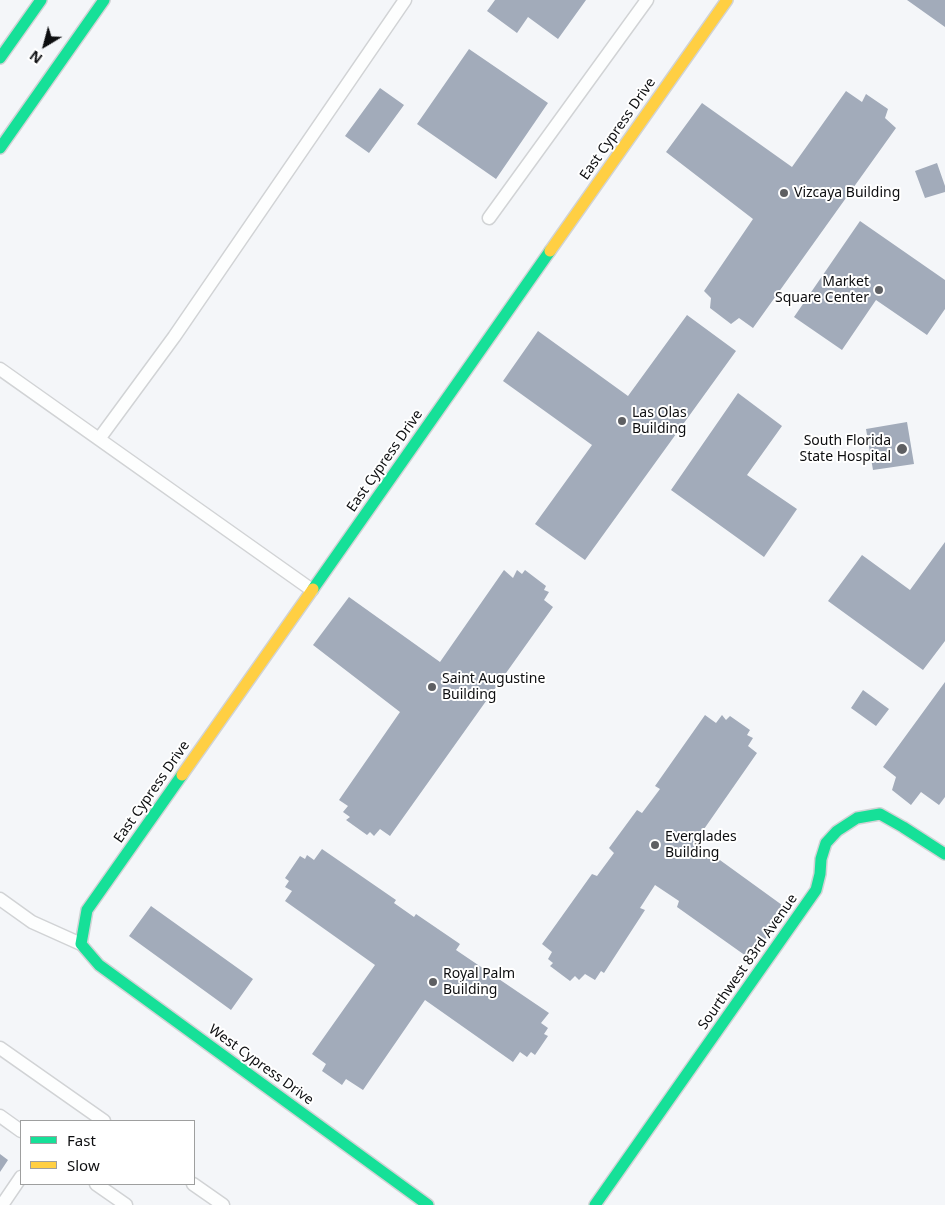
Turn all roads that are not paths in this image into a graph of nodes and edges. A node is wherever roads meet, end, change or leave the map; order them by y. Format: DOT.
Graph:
graph roads {
  1 [pos="41,0"];
  2 [pos="104,0"];
  3 [pos="405,0"];
  4 [pos="647,0"];
  5 [pos="728,0"];
  6 [pos="0,58"];
  7 [pos="0,148"];
  8 [pos="489,218"];
  9 [pos="0,369"];
  10 [pos="99,439"];
  11 [pos="312,590"];
  12 [pos="945,854"];
  13 [pos="0,899"];
  14 [pos="81,944"];
  15 [pos="0,1048"];
  16 [pos="0,1116"];
  17 [pos="103,1120"];
  18 [pos="20,1130"];
  19 [pos="20,1178"];
  20 [pos="97,1185"];
  21 [pos="194,1185"];
  22 [pos="2,1205"];
  23 [pos="126,1205"];
  24 [pos="223,1205"];
  25 [pos="428,1205"];
  26 [pos="595,1205"];
  1 -- 6 [label="street"];
  2 -- 7 [label="street"];
  3 -- 10 [label="lane"];
  4 -- 8 [label="lane"];
  5 -- 11 [label="street, East Cypress Drive"];
  9 -- 10 [label="lane"];
  10 -- 11 [label="lane"];
  11 -- 14 [label="street, East Cypress Drive"];
  12 -- 26 [label="street, Sourthwest 83rd Avenue"];
  13 -- 14 [label="lane"];
  14 -- 25 [label="street, West Cypress Drive"];
  15 -- 17 [label="lane"];
  16 -- 18 [label="lane"];
  19 -- 22 [label="lane"];
  20 -- 23 [label="lane"];
  21 -- 24 [label="lane"];
}
